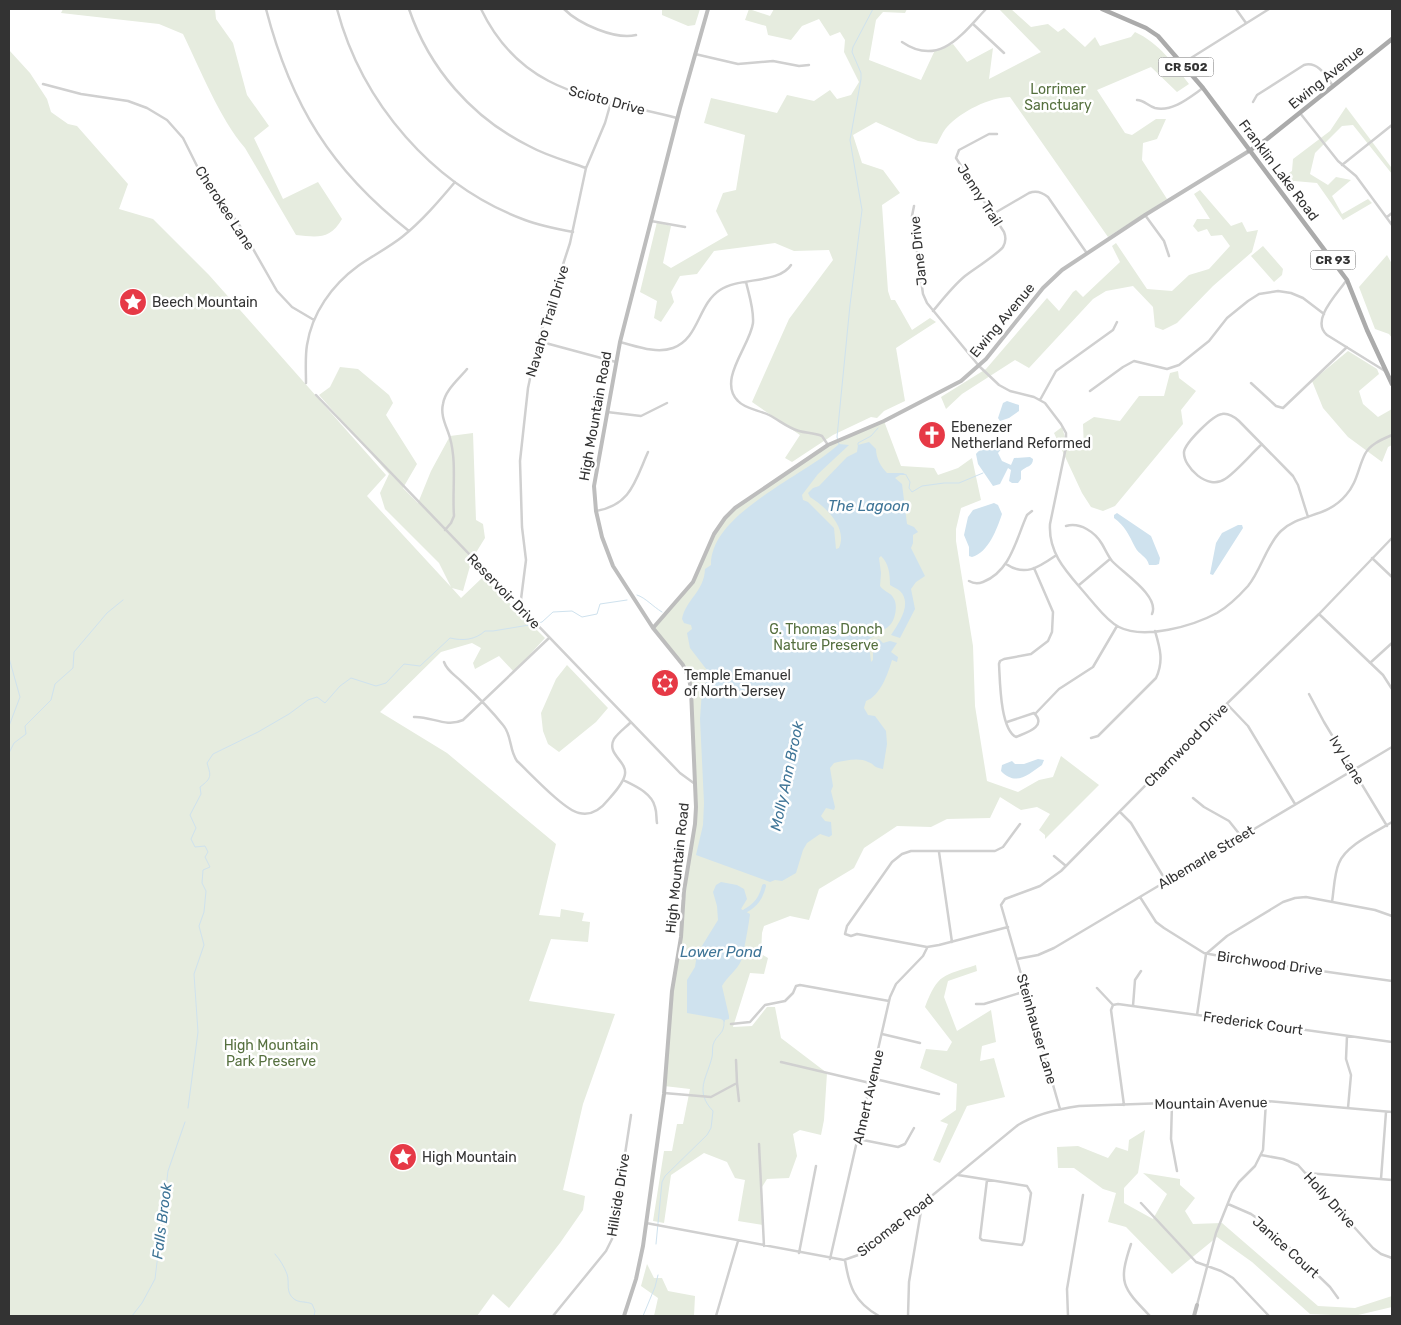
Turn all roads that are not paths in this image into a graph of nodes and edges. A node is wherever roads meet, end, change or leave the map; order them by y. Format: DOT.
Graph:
graph roads {
  1 [pos="266,9"];
  2 [pos="337,9"];
  3 [pos="409,9"];
  4 [pos="483,9"];
  5 [pos="564,9"];
  6 [pos="708,9"];
  7 [pos="986,9"];
  8 [pos="1104,9"];
  9 [pos="1236,9"];
  10 [pos="1269,9"];
  11 [pos="1246,23"];
  12 [pos="973,24"];
  13 [pos="636,35"];
  14 [pos="1392,39"];
  15 [pos="902,42"];
  16 [pos="1004,53"];
  17 [pos="695,54"];
  18 [pos="1183,63"];
  19 [pos="809,65"];
  20 [pos="43,84"];
  21 [pos="1333,86"];
  22 [pos="1203,88"];
  23 [pos="1137,100"];
  24 [pos="611,102"];
  25 [pos="1253,102"];
  26 [pos="1300,113"];
  27 [pos="677,118"];
  28 [pos="1392,125"];
  29 [pos="998,134"];
  30 [pos="1249,151"];
  31 [pos="1342,165"];
  32 [pos="586,168"];
  33 [pos="456,182"];
  34 [pos="914,206"];
  35 [pos="1392,213"];
  36 [pos="994,214"];
  37 [pos="1145,215"];
  38 [pos="1386,217"];
  39 [pos="651,221"];
  40 [pos="1392,225"];
  41 [pos="685,227"];
  42 [pos="409,231"];
  43 [pos="573,232"];
  44 [pos="1086,252"];
  45 [pos="1169,256"];
  46 [pos="791,265"];
  47 [pos="1347,280"];
  48 [pos="746,282"];
  49 [pos="933,311"];
  50 [pos="1324,314"];
  51 [pos="314,320"];
  52 [pos="1117,322"];
  53 [pos="538,341"];
  54 [pos="620,342"];
  55 [pos="1347,347"];
  56 [pos="616,362"];
  57 [pos="979,366"];
  58 [pos="467,369"];
  59 [pos="1386,371"];
  60 [pos="306,383"];
  61 [pos="1251,383"];
  62 [pos="1392,384"];
  63 [pos="1090,391"];
  64 [pos="316,395"];
  65 [pos="1040,400"];
  66 [pos="667,403"];
  67 [pos="606,412"];
  68 [pos="1392,435"];
  69 [pos="1262,444"];
  70 [pos="828,445"];
  71 [pos="648,452"];
  72 [pos="596,511"];
  73 [pos="1032,511"];
  74 [pos="1308,517"];
  75 [pos="1066,526"];
  76 [pos="445,530"];
  77 [pos="1392,538"];
  78 [pos="1055,556"];
  79 [pos="1372,558"];
  80 [pos="1110,559"];
  81 [pos="1006,564"];
  82 [pos="1034,568"];
  83 [pos="1392,577"];
  84 [pos="969,581"];
  85 [pos="1079,585"];
  86 [pos="520,607"];
  87 [pos="1152,614"];
  88 [pos="1319,614"];
  89 [pos="1117,626"];
  90 [pos="653,628"];
  91 [pos="1155,631"];
  92 [pos="549,638"];
  93 [pos="1392,643"];
  94 [pos="444,662"];
  95 [pos="1370,663"];
  96 [pos="1392,689"];
  97 [pos="1309,694"];
  98 [pos="482,702"];
  99 [pos="1227,704"];
  100 [pos="1035,714"];
  101 [pos="414,717"];
  102 [pos="630,722"];
  103 [pos="1007,722"];
  104 [pos="1090,738"];
  105 [pos="1392,747"];
  106 [pos="1353,769"];
  107 [pos="623,780"];
  108 [pos="695,784"];
  109 [pos="1193,798"];
  110 [pos="1295,804"];
  111 [pos="1120,812"];
  112 [pos="1392,822"];
  113 [pos="657,823"];
  114 [pos="1020,824"];
  115 [pos="1387,826"];
  116 [pos="1241,836"];
  117 [pos="939,852"];
  118 [pos="1054,856"];
  119 [pos="1066,866"];
  120 [pos="1166,882"];
  121 [pos="1140,897"];
  122 [pos="1332,902"];
  123 [pos="1392,916"];
  124 [pos="1008,927"];
  125 [pos="952,942"];
  126 [pos="927,947"];
  127 [pos="1014,948"];
  128 [pos="1206,954"];
  129 [pos="1017,959"];
  130 [pos="1141,971"];
  131 [pos="1392,980"];
  132 [pos="1097,988"];
  133 [pos="1026,991"];
  134 [pos="889,1001"];
  135 [pos="976,1004"];
  136 [pos="1113,1005"];
  137 [pos="1133,1006"];
  138 [pos="1197,1015"];
  139 [pos="731,1024"];
  140 [pos="882,1034"];
  141 [pos="1347,1036"];
  142 [pos="1392,1042"];
  143 [pos="920,1043"];
  144 [pos="736,1060"];
  145 [pos="781,1062"];
  146 [pos="871,1078"];
  147 [pos="737,1082"];
  148 [pos="870,1083"];
  149 [pos="664,1092"];
  150 [pos="939,1094"];
  151 [pos="739,1101"];
  152 [pos="1266,1101"];
  153 [pos="1172,1103"];
  154 [pos="1124,1105"];
  155 [pos="1348,1108"];
  156 [pos="1060,1109"];
  157 [pos="1386,1112"];
  158 [pos="1392,1112"];
  159 [pos="631,1115"];
  160 [pos="1032,1118"];
  161 [pos="914,1128"];
  162 [pos="858,1139"];
  163 [pos="759,1144"];
  164 [pos="1261,1155"];
  165 [pos="816,1166"];
  166 [pos="1177,1171"];
  167 [pos="1306,1173"];
  168 [pos="957,1175"];
  169 [pos="1381,1179"];
  170 [pos="987,1180"];
  171 [pos="1392,1180"];
  172 [pos="1083,1195"];
  173 [pos="922,1203"];
  174 [pos="1141,1203"];
  175 [pos="1228,1204"];
  176 [pos="646,1223"];
  177 [pos="738,1241"];
  178 [pos="1131,1244"];
  179 [pos="764,1246"];
  180 [pos="799,1253"];
  181 [pos="1392,1258"];
  182 [pos="830,1259"];
  183 [pos="845,1260"];
  184 [pos="1207,1267"];
  185 [pos="1338,1298"];
  186 [pos="1197,1305"];
  187 [pos="553,1316"];
  188 [pos="624,1316"];
  189 [pos="716,1316"];
  190 [pos="879,1316"];
  191 [pos="908,1316"];
  192 [pos="1068,1316"];
  193 [pos="1150,1316"];
  194 [pos="1194,1316"];
  195 [pos="1270,1316"];
  1 -- 42 [label="street"];
  2 -- 33 [label="street"];
  3 -- 32 [label="street"];
  4 -- 24 [label="street, Scioto Drive"];
  5 -- 13 [label="street"];
  6 -- 17 [label="main road, High Mountain Road"];
  7 -- 12 [label="street"];
  8 -- 18 [label="main road, Franklin Lake Road / CR 502"];
  9 -- 11 [label="street"];
  10 -- 11 [label="street"];
  11 -- 18 [label="street"];
  12 -- 15 [label="street"];
  12 -- 16 [label="street"];
  14 -- 21 [label="main road, Ewing Avenue"];
  17 -- 19 [label="street"];
  17 -- 27 [label="main road, High Mountain Road"];
  18 -- 22 [label="main road, Franklin Lake Road / CR 502"];
  20 -- 51 [label="street, Cherokee Lane"];
  21 -- 25 [label="street"];
  21 -- 26 [label="main road, Ewing Avenue"];
  22 -- 23 [label="street"];
  22 -- 30 [label="main road, Franklin Lake Road / CR 502"];
  24 -- 27 [label="street, Scioto Drive"];
  24 -- 32 [label="street, Navaho Trail Drive"];
  26 -- 30 [label="main road, Ewing Avenue"];
  26 -- 31 [label="street"];
  27 -- 39 [label="main road, High Mountain Road"];
  28 -- 31 [label="street"];
  29 -- 36 [label="street, Jenny Trail"];
  30 -- 37 [label="main road, Ewing Avenue"];
  30 -- 47 [label="main road, Franklin Lake Road / CR 93"];
  31 -- 38 [label="street"];
  32 -- 43 [label="street, Navaho Trail Drive"];
  33 -- 42 [label="street"];
  33 -- 43 [label="street"];
  34 -- 49 [label="street, Jane Drive"];
  35 -- 38 [label="street"];
  36 -- 44 [label="street"];
  36 -- 49 [label="street, Jenny Trail"];
  37 -- 44 [label="main road, Ewing Avenue"];
  37 -- 45 [label="street"];
  38 -- 40 [label="street"];
  39 -- 41 [label="street"];
  39 -- 54 [label="main road, High Mountain Road"];
  42 -- 51 [label="street"];
  43 -- 53 [label="street, Navaho Trail Drive"];
  44 -- 57 [label="main road, Ewing Avenue"];
  46 -- 48 [label="street"];
  47 -- 50 [label="street"];
  47 -- 59 [label="main road, Franklin Lake Road / CR 93"];
  48 -- 54 [label="street"];
  48 -- 70 [label="street"];
  49 -- 57 [label="street, Jane Drive"];
  50 -- 55 [label="street"];
  50 -- 63 [label="street"];
  51 -- 60 [label="street"];
  52 -- 65 [label="street"];
  53 -- 56 [label="street"];
  53 -- 86 [label="street, Navaho Trail Drive"];
  54 -- 56 [label="main road, High Mountain Road"];
  55 -- 59 [label="street"];
  55 -- 61 [label="street"];
  56 -- 67 [label="main road, High Mountain Road"];
  57 -- 65 [label="street, Jane Drive"];
  57 -- 70 [label="main road, Ewing Avenue"];
  58 -- 76 [label="street"];
  59 -- 62 [label="main road, Franklin Lake Road / CR 93"];
  64 -- 76 [label="street, Reservoir Drive"];
  65 -- 78 [label="street"];
  66 -- 67 [label="street"];
  67 -- 72 [label="main road, High Mountain Road"];
  68 -- 74 [label="street"];
  69 -- 69 [label="street"];
  69 -- 74 [label="street"];
  70 -- 90 [label="main road, Ewing Avenue"];
  71 -- 72 [label="street"];
  72 -- 90 [label="main road, High Mountain Road"];
  73 -- 81 [label="street"];
  74 -- 91 [label="street"];
  75 -- 80 [label="street"];
  76 -- 86 [label="street, Reservoir Drive"];
  77 -- 79 [label="street, Charnwood Drive"];
  78 -- 82 [label="street"];
  78 -- 85 [label="street"];
  79 -- 83 [label="street"];
  79 -- 88 [label="street, Charnwood Drive"];
  80 -- 85 [label="street"];
  80 -- 87 [label="street"];
  81 -- 82 [label="street"];
  81 -- 84 [label="street"];
  82 -- 103 [label="street"];
  85 -- 89 [label="street"];
  86 -- 92 [label="street, Reservoir Drive"];
  88 -- 95 [label="street"];
  88 -- 99 [label="street, Charnwood Drive"];
  89 -- 91 [label="street"];
  89 -- 100 [label="street"];
  90 -- 108 [label="main road, High Mountain Road"];
  91 -- 104 [label="street"];
  92 -- 98 [label="street"];
  92 -- 102 [label="street, Reservoir Drive"];
  93 -- 95 [label="street"];
  94 -- 98 [label="street"];
  95 -- 96 [label="street"];
  97 -- 106 [label="street, Ivy Lane"];
  98 -- 101 [label="street"];
  98 -- 107 [label="street"];
  99 -- 110 [label="street"];
  99 -- 111 [label="street, Charnwood Drive"];
  100 -- 103 [label="street"];
  100 -- 103 [label="street"];
  102 -- 107 [label="street"];
  102 -- 108 [label="street, Reservoir Drive"];
  105 -- 106 [label="street, Albemarle Street"];
  106 -- 110 [label="street, Albemarle Street"];
  106 -- 115 [label="street, Ivy Lane"];
  107 -- 113 [label="street"];
  108 -- 149 [label="main road, High Mountain Road"];
  109 -- 116 [label="street"];
  110 -- 116 [label="street, Albemarle Street"];
  111 -- 119 [label="street, Charnwood Drive"];
  111 -- 120 [label="street"];
  112 -- 115 [label="street"];
  114 -- 117 [label="street"];
  115 -- 122 [label="street"];
  116 -- 120 [label="street, Albemarle Street"];
  117 -- 125 [label="street"];
  117 -- 126 [label="street"];
  118 -- 119 [label="street"];
  119 -- 124 [label="street, Charnwood Drive"];
  120 -- 121 [label="street, Albemarle Street"];
  121 -- 128 [label="street, Birchwood Drive"];
  121 -- 129 [label="street, Albemarle Street"];
  122 -- 123 [label="street"];
  122 -- 128 [label="street"];
  124 -- 125 [label="street"];
  124 -- 127 [label="street, Charnwood Drive"];
  125 -- 126 [label="street"];
  126 -- 134 [label="street, Ahnert Avenue"];
  127 -- 129 [label="street, Steinhauser Lane"];
  128 -- 131 [label="street, Birchwood Drive"];
  128 -- 138 [label="street"];
  129 -- 133 [label="street, Steinhauser Lane"];
  130 -- 137 [label="street"];
  132 -- 136 [label="street"];
  133 -- 135 [label="street"];
  133 -- 156 [label="street, Steinhauser Lane"];
  134 -- 139 [label="street"];
  134 -- 140 [label="street, Ahnert Avenue"];
  136 -- 137 [label="street, Frederick Court"];
  136 -- 154 [label="street"];
  137 -- 138 [label="street, Frederick Court"];
  138 -- 141 [label="street, Frederick Court"];
  140 -- 143 [label="street"];
  140 -- 146 [label="street, Ahnert Avenue"];
  141 -- 142 [label="street, Frederick Court"];
  141 -- 155 [label="street"];
  144 -- 147 [label="street"];
  145 -- 148 [label="street"];
  146 -- 148 [label="street, Ahnert Avenue"];
  146 -- 150 [label="street"];
  147 -- 149 [label="street"];
  147 -- 151 [label="street"];
  148 -- 162 [label="street, Ahnert Avenue"];
  149 -- 176 [label="main road, High Mountain Road"];
  152 -- 153 [label="street, Mountain Avenue"];
  152 -- 155 [label="street, Mountain Avenue"];
  152 -- 164 [label="street"];
  153 -- 154 [label="street, Mountain Avenue"];
  153 -- 166 [label="street"];
  154 -- 156 [label="street, Mountain Avenue"];
  155 -- 157 [label="street, Mountain Avenue"];
  156 -- 160 [label="street, Mountain Avenue"];
  157 -- 158 [label="street, Mountain Avenue"];
  157 -- 169 [label="street"];
  159 -- 187 [label="street, Hillside Drive"];
  160 -- 168 [label="street, Sicomac Road"];
  161 -- 162 [label="street"];
  162 -- 182 [label="street, Ahnert Avenue"];
  163 -- 179 [label="street"];
  164 -- 167 [label="street, Holly Drive"];
  164 -- 175 [label="street"];
  165 -- 180 [label="street"];
  167 -- 169 [label="street"];
  167 -- 181 [label="street, Holly Drive"];
  168 -- 170 [label="street"];
  168 -- 173 [label="street, Sicomac Road"];
  169 -- 171 [label="street"];
  170 -- 170 [label="street"];
  172 -- 192 [label="street"];
  173 -- 183 [label="street, Sicomac Road"];
  173 -- 191 [label="street"];
  174 -- 184 [label="street"];
  175 -- 184 [label="street"];
  175 -- 185 [label="street, Janice Court"];
  176 -- 177 [label="street, Sicomac Road"];
  176 -- 188 [label="main road, High Mountain Road"];
  177 -- 179 [label="street, Sicomac Road"];
  177 -- 189 [label="street"];
  178 -- 193 [label="street"];
  179 -- 180 [label="street, Sicomac Road"];
  180 -- 182 [label="street, Sicomac Road"];
  182 -- 183 [label="street, Sicomac Road"];
  183 -- 190 [label="street"];
  184 -- 186 [label="street"];
  184 -- 195 [label="street"];
  186 -- 194 [label="main road"];
}
